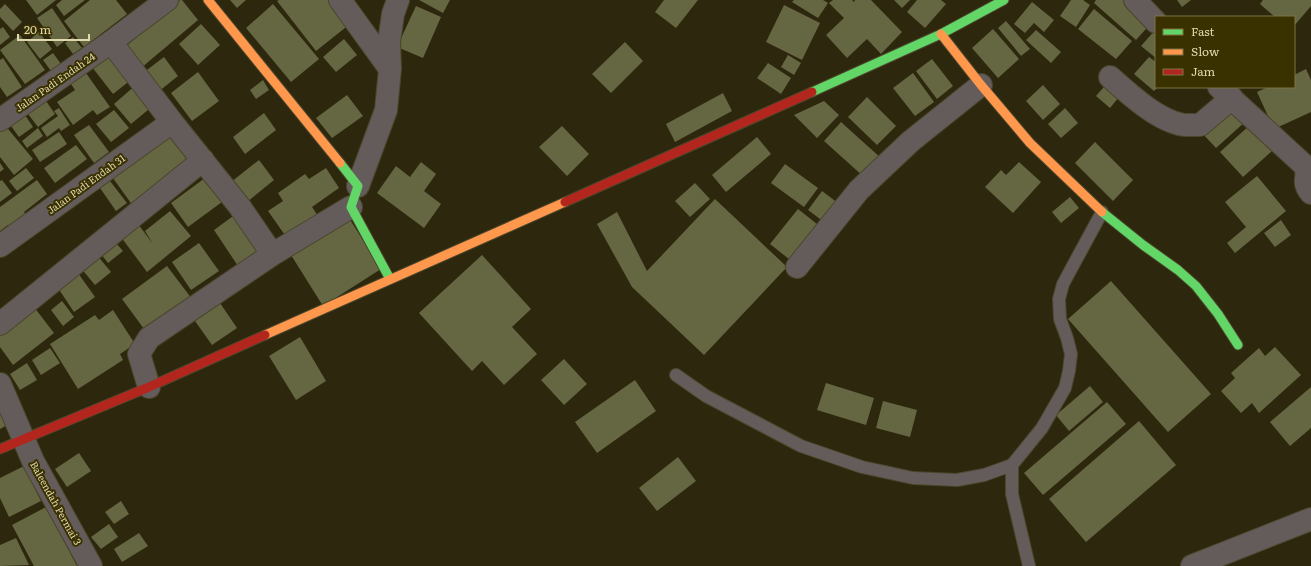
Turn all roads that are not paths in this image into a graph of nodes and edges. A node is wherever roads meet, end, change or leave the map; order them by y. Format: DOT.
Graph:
graph roads {
  1 [pos="168,0"];
  2 [pos="208,0"];
  3 [pos="340,0"];
  4 [pos="398,0"];
  5 [pos="1004,0"];
  6 [pos="1135,0"];
  7 [pos="1155,21"];
  8 [pos="941,34"];
  9 [pos="111,42"];
  10 [pos="390,69"];
  11 [pos="1110,78"];
  12 [pos="980,85"];
  13 [pos="1226,93"];
  14 [pos="0,120"];
  15 [pos="172,122"];
  16 [pos="203,160"];
  17 [pos="358,186"];
  18 [pos="1311,193"];
  19 [pos="351,207"];
  20 [pos="1102,212"];
  21 [pos="0,246"];
  22 [pos="273,254"];
  23 [pos="797,268"];
  24 [pos="390,280"];
  25 [pos="0,324"];
  26 [pos="1238,345"];
  27 [pos="676,375"];
  28 [pos="0,384"];
  29 [pos="149,387"];
  30 [pos="23,439"];
  31 [pos="0,449"];
  32 [pos="1012,465"];
  33 [pos="1311,519"];
  34 [pos="91,566"];
  35 [pos="1029,566"];
  36 [pos="1192,566"];
  1 -- 9 [label="street, Jalan Padi Endah 24"];
  2 -- 17 [label="street"];
  3 -- 10 [label="street"];
  4 -- 10 [label="street"];
  5 -- 8 [label="street"];
  6 -- 7 [label="street"];
  8 -- 12 [label="street"];
  8 -- 24 [label="street"];
  9 -- 14 [label="street, Jalan Padi Endah 24"];
  9 -- 15 [label="street"];
  10 -- 17 [label="street"];
  11 -- 13 [label="street"];
  12 -- 20 [label="street"];
  12 -- 23 [label="street"];
  13 -- 18 [label="street"];
  15 -- 16 [label="street"];
  15 -- 21 [label="street, Jalan Padi Endah 31"];
  16 -- 22 [label="street"];
  16 -- 25 [label="street"];
  17 -- 19 [label="street"];
  19 -- 22 [label="street"];
  19 -- 24 [label="street"];
  20 -- 26 [label="street"];
  20 -- 32 [label="lane"];
  22 -- 29 [label="street"];
  24 -- 29 [label="street"];
  27 -- 32 [label="lane"];
  28 -- 30 [label="street, Baleendah Permai 3"];
  29 -- 30 [label="street"];
  30 -- 31 [label="street"];
  30 -- 34 [label="street, Baleendah Permai 3"];
  32 -- 35 [label="lane"];
  33 -- 36 [label="street"];
}
